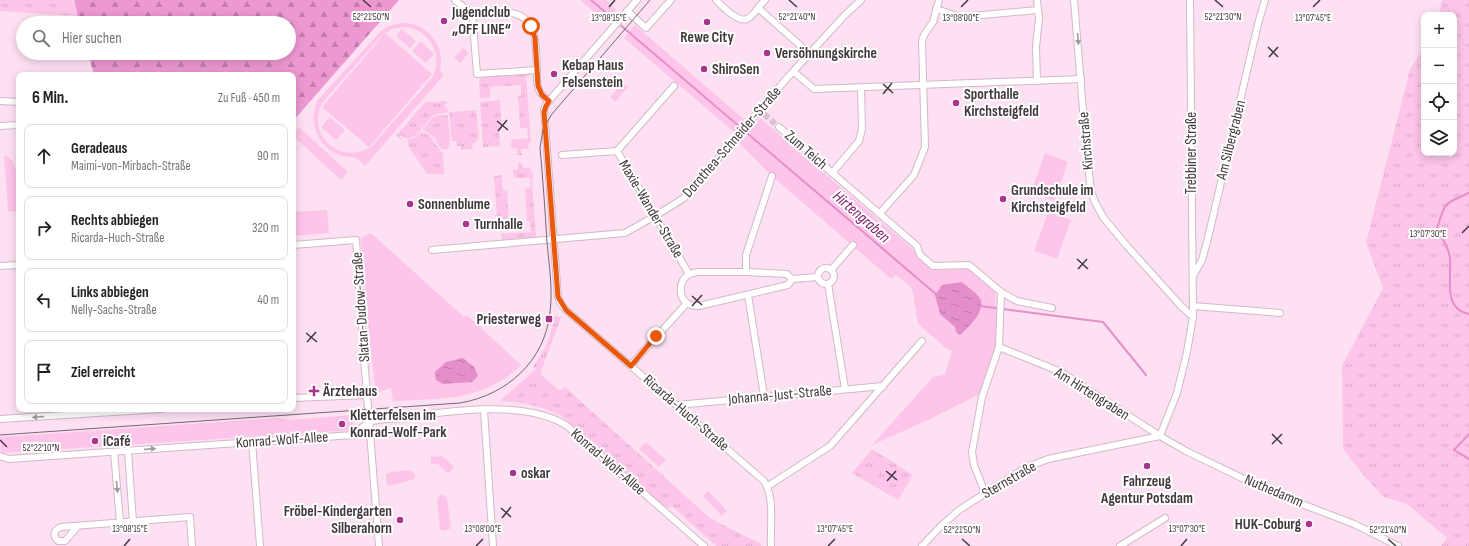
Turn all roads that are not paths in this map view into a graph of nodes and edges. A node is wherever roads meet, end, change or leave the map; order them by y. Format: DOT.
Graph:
graph roads {
  1 [pos="455,0"];
  2 [pos="637,0"];
  3 [pos="670,0"];
  4 [pos="716,0"];
  5 [pos="765,0"];
  6 [pos="861,0"];
  7 [pos="939,0"];
  8 [pos="1037,0"];
  9 [pos="1074,0"];
  10 [pos="1190,0"];
  11 [pos="1265,0"];
  12 [pos="758,8"];
  13 [pos="936,9"];
  14 [pos="1038,10"];
  15 [pos="627,11"];
  16 [pos="472,12"];
  17 [pos="810,54"];
  18 [pos="537,70"];
  19 [pos="794,72"];
  20 [pos="1081,79"];
  21 [pos="1037,81"];
  22 [pos="923,85"];
  23 [pos="674,86"];
  24 [pos="861,88"];
  25 [pos="0,101"];
  26 [pos="549,101"];
  27 [pos="16,102"];
  28 [pos="16,125"];
  29 [pos="0,126"];
  30 [pos="779,127"];
  31 [pos="617,151"];
  32 [pos="562,155"];
  33 [pos="832,173"];
  34 [pos="772,176"];
  35 [pos="880,213"];
  36 [pos="655,216"];
  37 [pos="553,240"];
  38 [pos="296,244"];
  39 [pos="852,245"];
  40 [pos="432,250"];
  41 [pos="16,265"];
  42 [pos="0,266"];
  43 [pos="831,270"];
  44 [pos="746,272"];
  45 [pos="689,274"];
  46 [pos="818,277"];
  47 [pos="1192,278"];
  48 [pos="792,279"];
  49 [pos="828,284"];
  50 [pos="1001,292"];
  51 [pos="748,295"];
  52 [pos="686,303"];
  53 [pos="1193,306"];
  54 [pos="1052,308"];
  55 [pos="1280,313"];
  56 [pos="1193,317"];
  57 [pos="922,341"];
  58 [pos="1000,347"];
  59 [pos="631,366"];
  60 [pos="883,386"];
  61 [pos="845,389"];
  62 [pos="367,395"];
  63 [pos="764,396"];
  64 [pos="296,398"];
  65 [pos="677,405"];
  66 [pos="484,410"];
  67 [pos="113,412"];
  68 [pos="0,419"];
  69 [pos="370,422"];
  70 [pos="1160,436"];
  71 [pos="252,441"];
  72 [pos="128,451"];
  73 [pos="114,452"];
  74 [pos="0,456"];
  75 [pos="768,486"];
  76 [pos="985,493"];
  77 [pos="1165,518"];
  78 [pos="120,522"];
  79 [pos="133,522"];
  80 [pos="78,526"];
  81 [pos="1390,541"];
  82 [pos="192,546"];
  83 [pos="260,546"];
  84 [pos="379,546"];
  85 [pos="493,546"];
  86 [pos="704,546"];
  87 [pos="771,546"];
  88 [pos="922,546"];
  89 [pos="1120,546"];
  90 [pos="1385,546"];
  91 [pos="1398,546"];
  1 -- 16 [label="street"];
  2 -- 15 [label="street, Ricarda-Huch-Straße"];
  3 -- 15 [label="street"];
  4 -- 12 [label="street"];
  5 -- 12 [label="street"];
  6 -- 17 [label="street, Dorothea-Schneider-Straße"];
  7 -- 13 [label="street"];
  8 -- 14 [label="street"];
  9 -- 20 [label="street, Kirchstraße, one-way"];
  10 -- 47 [label="street, Trebbiner Straße"];
  11 -- 47 [label="street, Am Silbergraben"];
  12 -- 17 [label="street"];
  13 -- 14 [label="street"];
  13 -- 22 [label="street"];
  14 -- 21 [label="street"];
  15 -- 26 [label="street, Ricarda-Huch-Straße"];
  16 -- 18 [label="street"];
  16 -- 18 [label="street"];
  17 -- 19 [label="street, Dorothea-Schneider-Straße"];
  18 -- 26 [label="street"];
  19 -- 24 [label="street"];
  19 -- 36 [label="street, Dorothea-Schneider-Straße"];
  20 -- 21 [label="street"];
  20 -- 56 [label="street, Kirchstraße"];
  21 -- 22 [label="street"];
  22 -- 24 [label="street"];
  22 -- 35 [label="street"];
  23 -- 31 [label="street"];
  24 -- 33 [label="street"];
  25 -- 27 [label="street"];
  26 -- 37 [label="street, Ricarda-Huch-Straße"];
  28 -- 29 [label="street"];
  30 -- 33 [label="street, Zum Teich"];
  31 -- 32 [label="street, Maxie-Wander-Straße"];
  31 -- 36 [label="street, Maxie-Wander-Straße"];
  33 -- 35 [label="street, Zum Teich"];
  34 -- 44 [label="street"];
  35 -- 50 [label="street, Zum Teich"];
  36 -- 37 [label="street, Dorothea-Schneider-Straße"];
  36 -- 45 [label="street, Maxie-Wander-Straße"];
  37 -- 40 [label="street, Dorothea-Schneider-Straße"];
  37 -- 59 [label="street, Ricarda-Huch-Straße"];
  38 -- 62 [label="street, Slatan-Dudow-Straße"];
  39 -- 43 [label="street"];
  41 -- 42 [label="street"];
  43 -- 46 [label="street"];
  43 -- 49 [label="street"];
  44 -- 45 [label="street"];
  44 -- 48 [label="street"];
  45 -- 52 [label="street"];
  46 -- 48 [label="street"];
  46 -- 49 [label="street"];
  47 -- 53 [label="street, Trebbiner Straße"];
  48 -- 51 [label="street"];
  49 -- 61 [label="street"];
  50 -- 54 [label="street, Zum Teich"];
  50 -- 58 [label="street"];
  51 -- 52 [label="street"];
  51 -- 63 [label="street"];
  52 -- 59 [label="street"];
  53 -- 55 [label="street"];
  53 -- 56 [label="street, Trebbiner Straße"];
  56 -- 70 [label="street, Trebbiner Straße"];
  57 -- 60 [label="street"];
  58 -- 70 [label="street, Am Hirtengraben"];
  58 -- 76 [label="street"];
  59 -- 65 [label="street, Ricarda-Huch-Straße"];
  60 -- 61 [label="street, Johanna-Just-Straße"];
  60 -- 75 [label="street"];
  61 -- 63 [label="street, Johanna-Just-Straße"];
  62 -- 64 [label="street"];
  62 -- 69 [label="street, Slatan-Dudow-Straße"];
  63 -- 65 [label="street, Johanna-Just-Straße"];
  65 -- 75 [label="street, Ricarda-Huch-Straße"];
  66 -- 69 [label="street, Konrad-Wolf-Allee"];
  66 -- 85 [label="street"];
  66 -- 86 [label="street, Konrad-Wolf-Allee"];
  67 -- 68 [label="street, one-way"];
  69 -- 71 [label="street, Konrad-Wolf-Allee"];
  69 -- 84 [label="street, Slatan-Dudow-Straße"];
  70 -- 76 [label="street, Sternstraße"];
  70 -- 81 [label="street, Nuthedamm"];
  72 -- 71 [label="street, Konrad-Wolf-Allee, one-way"];
  71 -- 83 [label="street"];
  72 -- 73 [label="street, Konrad-Wolf-Allee"];
  72 -- 79 [label="street"];
  73 -- 74 [label="street, Konrad-Wolf-Allee"];
  73 -- 78 [label="street, one-way"];
  75 -- 87 [label="street"];
  76 -- 88 [label="street, Sternstraße"];
  77 -- 89 [label="street"];
  78 -- 79 [label="street"];
  78 -- 80 [label="street"];
  79 -- 82 [label="street"];
  81 -- 90 [label="street"];
  81 -- 91 [label="street, Nuthedamm"];
}
